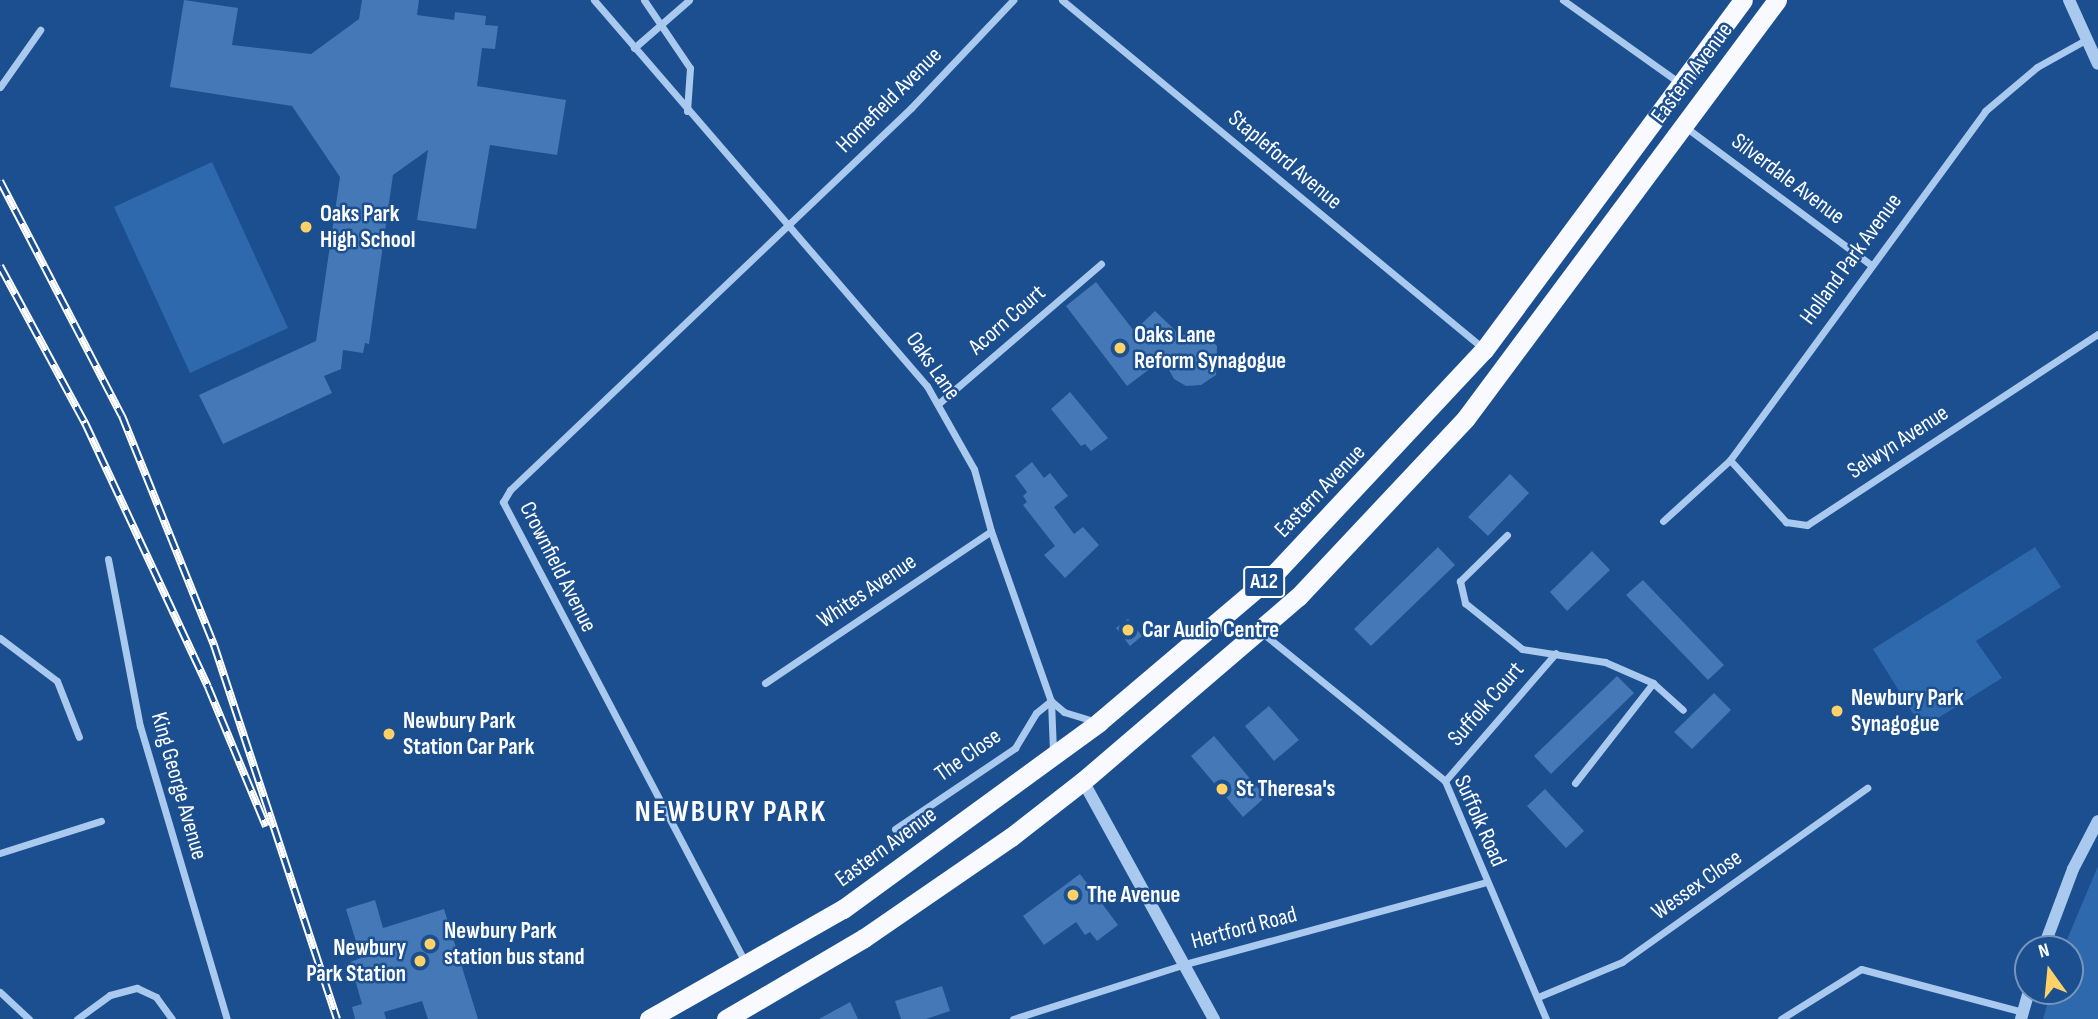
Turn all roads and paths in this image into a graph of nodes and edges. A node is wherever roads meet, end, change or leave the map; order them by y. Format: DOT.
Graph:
graph roads {
  1 [pos="594,0"];
  2 [pos="644,0"];
  3 [pos="689,0"];
  4 [pos="1013,0"];
  5 [pos="1062,0"];
  6 [pos="1563,0"];
  7 [pos="1742,0"];
  8 [pos="1777,0"];
  9 [pos="2071,1"];
  10 [pos="663,23"];
  11 [pos="40,30"];
  12 [pos="2087,38"];
  13 [pos="634,48"];
  14 [pos="2098,64"];
  15 [pos="1684,85"];
  16 [pos="0,87"];
  17 [pos="687,111"];
  18 [pos="1684,126"];
  19 [pos="790,224"];
  20 [pos="1101,264"];
  21 [pos="1870,264"];
  22 [pos="2098,334"];
  23 [pos="1484,349"];
  24 [pos="938,404"];
  25 [pos="1730,460"];
  26 [pos="1663,520"];
  27 [pos="991,531"];
  28 [pos="1507,535"];
  29 [pos="108,559"];
  30 [pos="1258,629"];
  31 [pos="0,638"];
  32 [pos="1556,653"];
  33 [pos="765,683"];
  34 [pos="1653,683"];
  35 [pos="1051,701"];
  36 [pos="1683,710"];
  37 [pos="1099,722"];
  38 [pos="79,737"];
  39 [pos="1052,756"];
  40 [pos="1083,781"];
  41 [pos="1444,781"];
  42 [pos="1575,783"];
  43 [pos="1867,788"];
  44 [pos="101,821"];
  45 [pos="2098,821"];
  46 [pos="895,829"];
  47 [pos="0,853"];
  48 [pos="1486,882"];
  49 [pos="2048,935"];
  50 [pos="1185,964"];
  51 [pos="747,966"];
  52 [pos="0,992"];
  53 [pos="1538,997"];
  54 [pos="2022,1015"];
  55 [pos="29,1019"];
  56 [pos="77,1019"];
  57 [pos="172,1019"];
  58 [pos="227,1019"];
  59 [pos="649,1019"];
  60 [pos="726,1019"];
  61 [pos="1013,1019"];
  62 [pos="1214,1019"];
  63 [pos="1546,1019"];
  64 [pos="1780,1019"];
  1 -- 13 [label="street, Oaks Lane"];
  2 -- 10 [label="street"];
  3 -- 10 [label="street"];
  4 -- 19 [label="street, Homefield Avenue"];
  5 -- 23 [label="street, Stapleford Avenue"];
  6 -- 15 [label="street"];
  7 -- 15 [label="highway, Eastern Avenue / A12"];
  8 -- 18 [label="highway, Eastern Avenue / A12"];
  9 -- 12 [label="street"];
  10 -- 13 [label="street"];
  10 -- 17 [label="street"];
  11 -- 16 [label="street"];
  12 -- 14 [label="street"];
  12 -- 21 [label="street, Holland Park Avenue"];
  13 -- 17 [label="street, Oaks Lane"];
  15 -- 23 [label="highway, Eastern Avenue / A12"];
  17 -- 19 [label="street, Oaks Lane"];
  18 -- 21 [label="street, Silverdale Avenue"];
  18 -- 30 [label="highway, Eastern Avenue / A12"];
  19 -- 24 [label="street, Oaks Lane"];
  19 -- 51 [label="street, Crownfield Avenue"];
  20 -- 24 [label="street, Acorn Court"];
  21 -- 25 [label="street, Holland Park Avenue"];
  22 -- 25 [label="street, Selwyn Avenue"];
  23 -- 37 [label="highway, Eastern Avenue / A12"];
  24 -- 27 [label="street, Oaks Lane"];
  25 -- 26 [label="street, Holland Park Avenue"];
  27 -- 33 [label="street, Whites Avenue"];
  27 -- 35 [label="street, Oaks Lane"];
  28 -- 32 [label="street, Suffolk Court"];
  29 -- 58 [label="street, King George Avenue"];
  30 -- 40 [label="highway, Eastern Avenue / A12"];
  30 -- 41 [label="street, Suffolk Road"];
  31 -- 38 [label="street"];
  32 -- 34 [label="street, Suffolk Court"];
  32 -- 41 [label="street, Suffolk Court"];
  34 -- 36 [label="street, Suffolk Court"];
  34 -- 42 [label="street"];
  35 -- 37 [label="street"];
  35 -- 39 [label="street, Oaks Lane"];
  35 -- 46 [label="street, The Close"];
  37 -- 39 [label="highway, Eastern Avenue / A12"];
  39 -- 51 [label="highway, Eastern Avenue / A12"];
  40 -- 50 [label="street"];
  40 -- 60 [label="highway, Eastern Avenue / A12"];
  41 -- 48 [label="street, Suffolk Road"];
  43 -- 53 [label="street, Wessex Close"];
  44 -- 47 [label="street"];
  45 -- 49 [label="street"];
  48 -- 50 [label="street, Hertford Road"];
  48 -- 53 [label="street, Suffolk Road"];
  50 -- 61 [label="street, Hertford Road"];
  50 -- 62 [label="street"];
  51 -- 59 [label="highway, Eastern Avenue / A12"];
  52 -- 55 [label="street"];
  53 -- 63 [label="street, Suffolk Road"];
  54 -- 64 [label="street"];
  56 -- 57 [label="street"];
}
